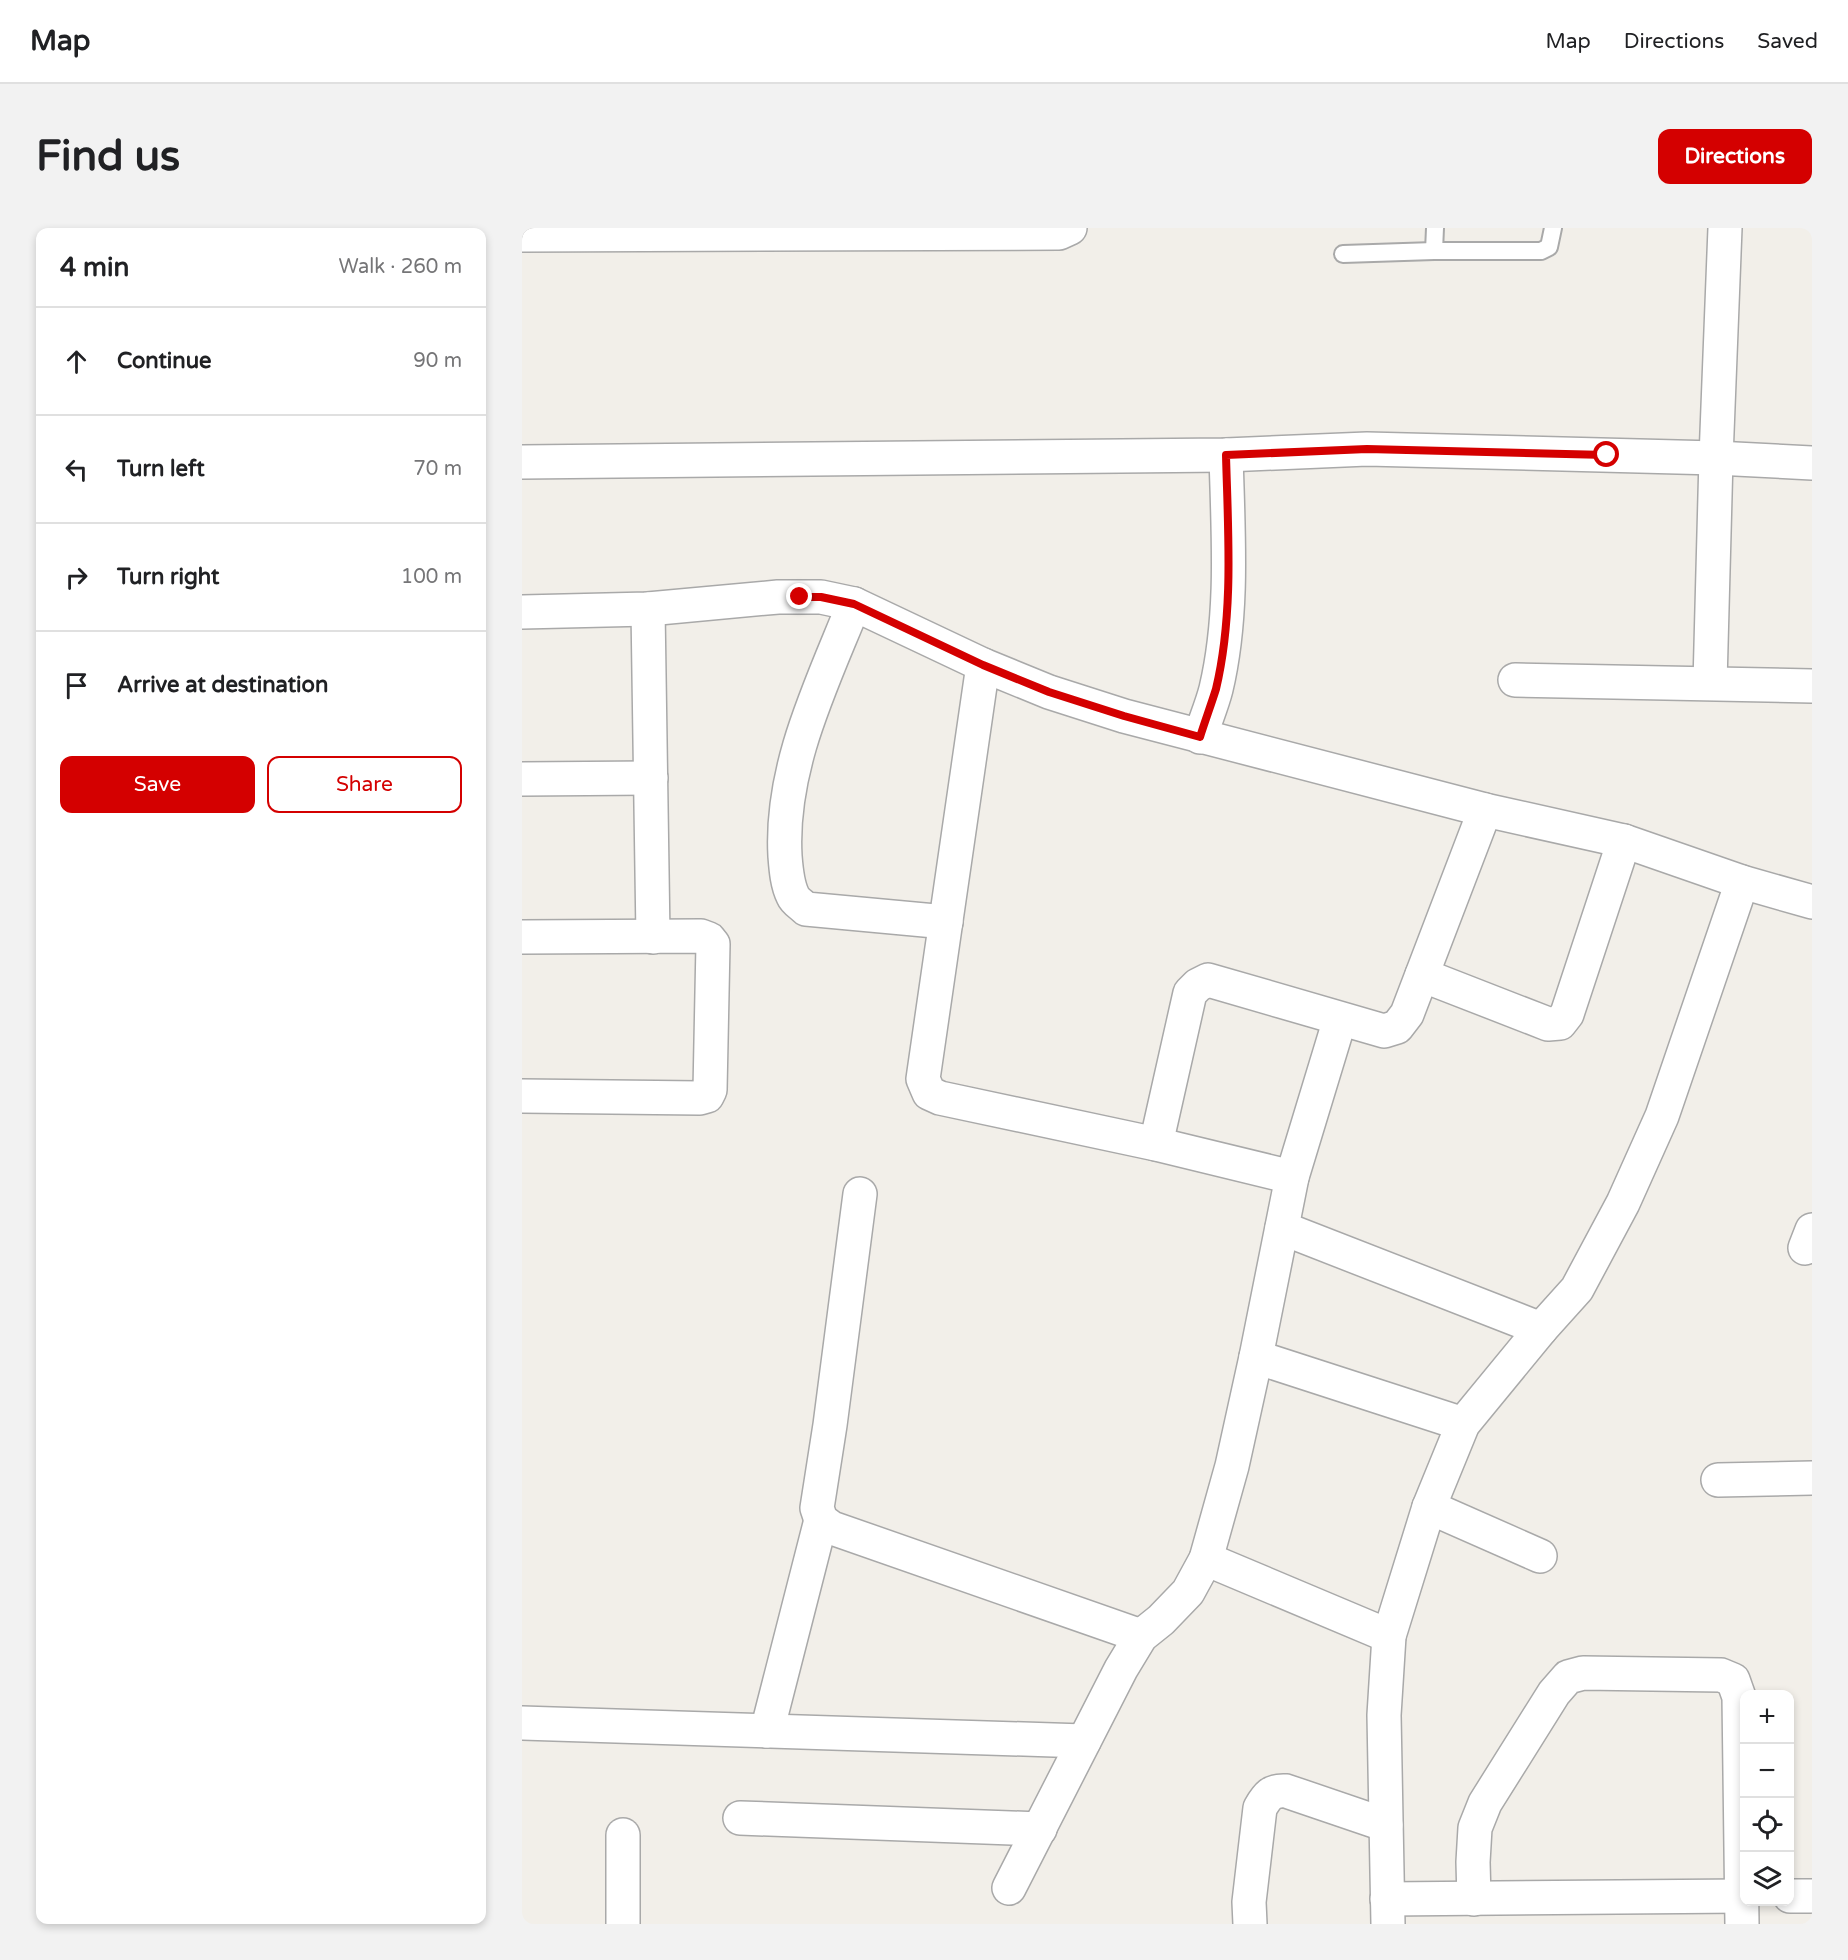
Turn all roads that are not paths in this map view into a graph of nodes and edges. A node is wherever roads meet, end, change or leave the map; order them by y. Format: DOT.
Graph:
graph roads {
  1 [pos="1070,228"];
  2 [pos="1435,228"];
  3 [pos="1553,228"];
  4 [pos="1725,228"];
  5 [pos="522,235"];
  6 [pos="1434,251"];
  7 [pos="1343,254"];
  8 [pos="1226,455"];
  9 [pos="1716,458"];
  10 [pos="522,462"];
  11 [pos="1812,463"];
  12 [pos="854,604"];
  13 [pos="648,609"];
  14 [pos="522,612"];
  15 [pos="983,665"];
  16 [pos="1515,680"];
  17 [pos="1710,683"];
  18 [pos="1812,686"];
  19 [pos="1200,737"];
  20 [pos="651,778"];
  21 [pos="522,779"];
  22 [pos="1485,810"];
  23 [pos="1624,841"];
  24 [pos="1742,882"];
  25 [pos="1812,902"];
  26 [pos="946,922"];
  27 [pos="522,937"];
  28 [pos="653,937"];
  29 [pos="1422,975"];
  30 [pos="1340,1018"];
  31 [pos="522,1096"];
  32 [pos="1156,1144"];
  33 [pos="1292,1177"];
  34 [pos="860,1194"];
  35 [pos="1282,1228"];
  36 [pos="1541,1329"];
  37 [pos="1256,1357"];
  38 [pos="1463,1424"];
  39 [pos="1812,1478"];
  40 [pos="1718,1480"];
  41 [pos="1429,1507"];
  42 [pos="821,1520"];
  43 [pos="1540,1556"];
  44 [pos="1206,1559"];
  45 [pos="1141,1636"];
  46 [pos="1389,1636"];
  47 [pos="522,1723"];
  48 [pos="767,1731"];
  49 [pos="1084,1741"];
  50 [pos="740,1818"];
  51 [pos="1386,1825"];
  52 [pos="1040,1829"];
  53 [pos="623,1835"];
  54 [pos="1741,1852"];
  55 [pos="1009,1888"];
  56 [pos="1794,1896"];
  57 [pos="1812,1896"];
  58 [pos="1474,1899"];
  59 [pos="1740,1906"];
  60 [pos="1387,1912"];
  61 [pos="622,1924"];
  62 [pos="1250,1924"];
  1 -- 5 [label="street"];
  2 -- 6 [label="lane"];
  3 -- 6 [label="lane"];
  4 -- 9 [label="street"];
  6 -- 7 [label="lane"];
  8 -- 9 [label="street"];
  8 -- 10 [label="street"];
  8 -- 19 [label="street"];
  9 -- 11 [label="street"];
  9 -- 17 [label="street"];
  12 -- 13 [label="street"];
  12 -- 15 [label="street"];
  12 -- 26 [label="street"];
  13 -- 14 [label="street"];
  13 -- 20 [label="street"];
  15 -- 19 [label="street"];
  15 -- 26 [label="street"];
  16 -- 17 [label="street"];
  17 -- 18 [label="street"];
  19 -- 22 [label="street"];
  20 -- 21 [label="street"];
  20 -- 28 [label="street"];
  22 -- 23 [label="street"];
  22 -- 29 [label="street"];
  23 -- 24 [label="street"];
  23 -- 29 [label="street"];
  24 -- 25 [label="street"];
  24 -- 36 [label="street"];
  26 -- 32 [label="street"];
  27 -- 28 [label="street"];
  28 -- 31 [label="street"];
  29 -- 30 [label="street"];
  30 -- 32 [label="street"];
  30 -- 33 [label="street"];
  32 -- 33 [label="street"];
  33 -- 35 [label="street"];
  34 -- 42 [label="street"];
  35 -- 36 [label="street"];
  35 -- 37 [label="street"];
  36 -- 38 [label="street"];
  37 -- 38 [label="street"];
  37 -- 44 [label="street"];
  38 -- 41 [label="street"];
  39 -- 40 [label="street"];
  41 -- 43 [label="street"];
  41 -- 46 [label="street"];
  42 -- 45 [label="street"];
  42 -- 48 [label="street"];
  44 -- 45 [label="street"];
  44 -- 46 [label="street"];
  45 -- 49 [label="street"];
  46 -- 51 [label="street"];
  47 -- 48 [label="street"];
  48 -- 49 [label="street"];
  49 -- 52 [label="street"];
  50 -- 52 [label="street"];
  51 -- 60 [label="street"];
  51 -- 62 [label="street"];
  52 -- 55 [label="street"];
  53 -- 61 [label="street"];
  54 -- 58 [label="street"];
  56 -- 57 [label="street"];
  58 -- 59 [label="street"];
  58 -- 60 [label="street"];
}
